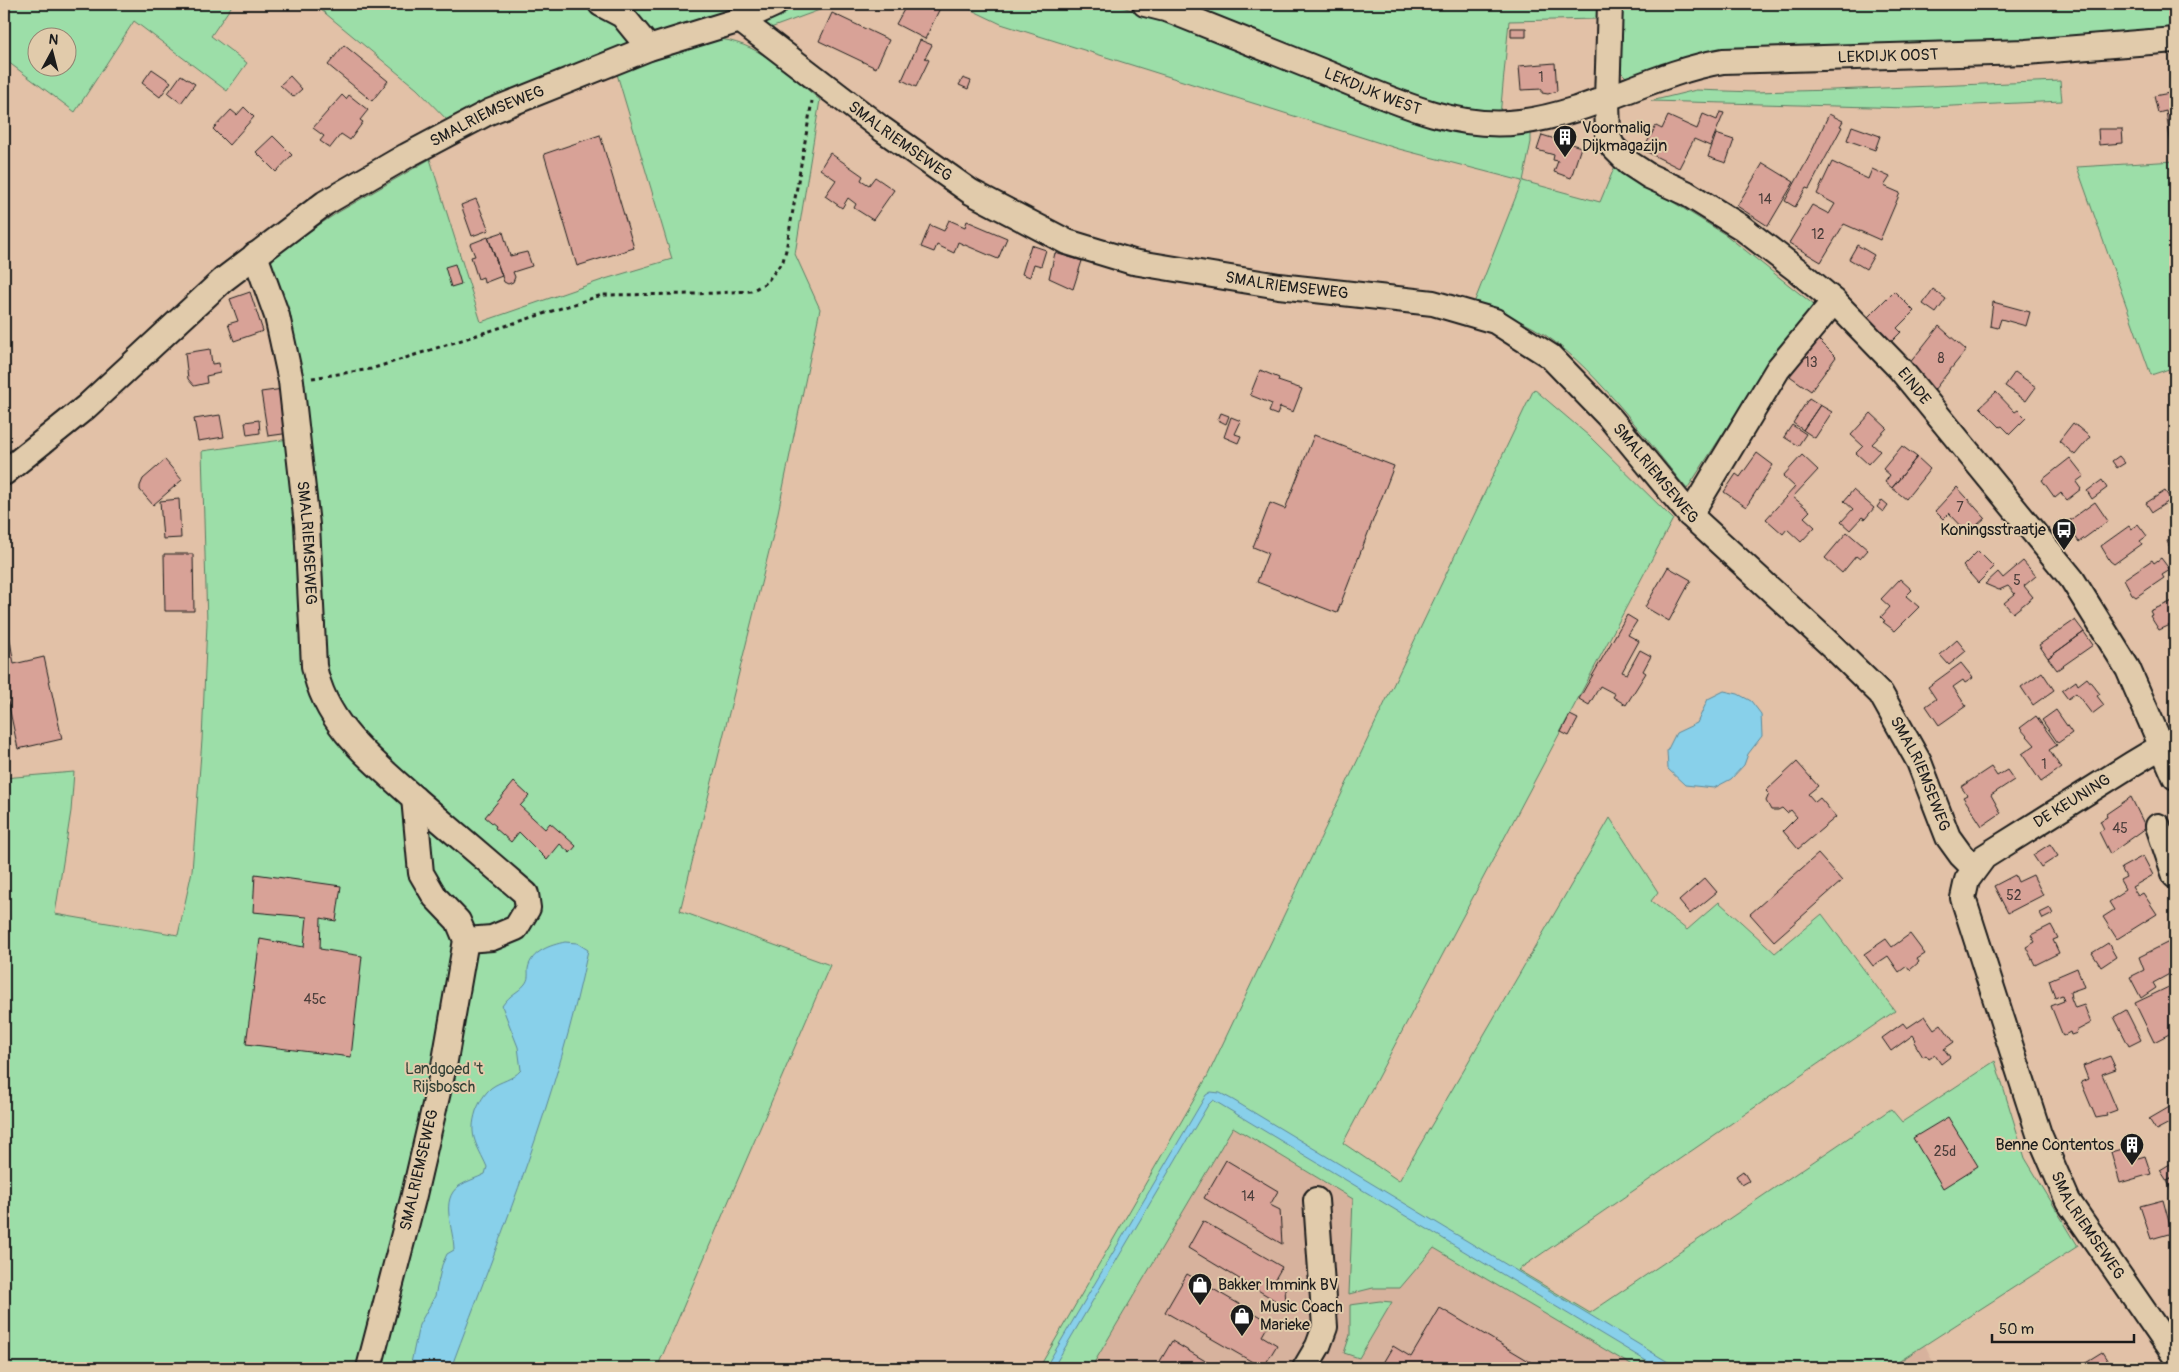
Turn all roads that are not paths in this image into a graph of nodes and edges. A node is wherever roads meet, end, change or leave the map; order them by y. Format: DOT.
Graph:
graph roads {
  1 [pos="601,4"];
  2 [pos="775,4"];
  3 [pos="1145,4"];
  4 [pos="1610,4"];
  5 [pos="740,20"];
  6 [pos="2175,40"];
  7 [pos="649,48"];
  8 [pos="1607,99"];
  9 [pos="256,255"];
  10 [pos="1834,301"];
  11 [pos="4,473"];
  12 [pos="1690,515"];
  13 [pos="2168,745"];
  14 [pos="2175,778"];
  15 [pos="414,798"];
  16 [pos="2158,826"];
  17 [pos="453,831"];
  18 [pos="420,845"];
  19 [pos="1974,868"];
  20 [pos="2175,876"];
  21 [pos="466,940"];
  22 [pos="1316,1200"];
  23 [pos="2175,1356"];
  24 [pos="369,1368"];
  25 [pos="1305,1368"];
  1 -- 7 [label="street"];
  2 -- 5 [label="street, SMALRIEMSEWEG"];
  3 -- 8 [label="street, LEKDIJK WEST"];
  4 -- 8 [label="street, EINDE"];
  5 -- 7 [label="street, SMALRIEMSEWEG"];
  5 -- 12 [label="street, SMALRIEMSEWEG"];
  6 -- 8 [label="street, LEKDIJK OOST"];
  7 -- 9 [label="street, SMALRIEMSEWEG"];
  8 -- 10 [label="street, EINDE"];
  9 -- 11 [label="street, SMALRIEMSEWEG"];
  9 -- 15 [label="street, SMALRIEMSEWEG"];
  10 -- 12 [label="street"];
  10 -- 13 [label="street, EINDE"];
  12 -- 19 [label="street, SMALRIEMSEWEG"];
  13 -- 14 [label="street, EINDE"];
  13 -- 19 [label="street, DE KEUNING"];
  15 -- 17 [label="street, SMALRIEMSEWEG"];
  15 -- 18 [label="street"];
  16 -- 20 [label="street"];
  17 -- 18 [label="street"];
  17 -- 21 [label="street, SMALRIEMSEWEG"];
  18 -- 21 [label="street"];
  19 -- 23 [label="street, SMALRIEMSEWEG"];
  21 -- 24 [label="street, SMALRIEMSEWEG"];
  22 -- 25 [label="street"];
}
